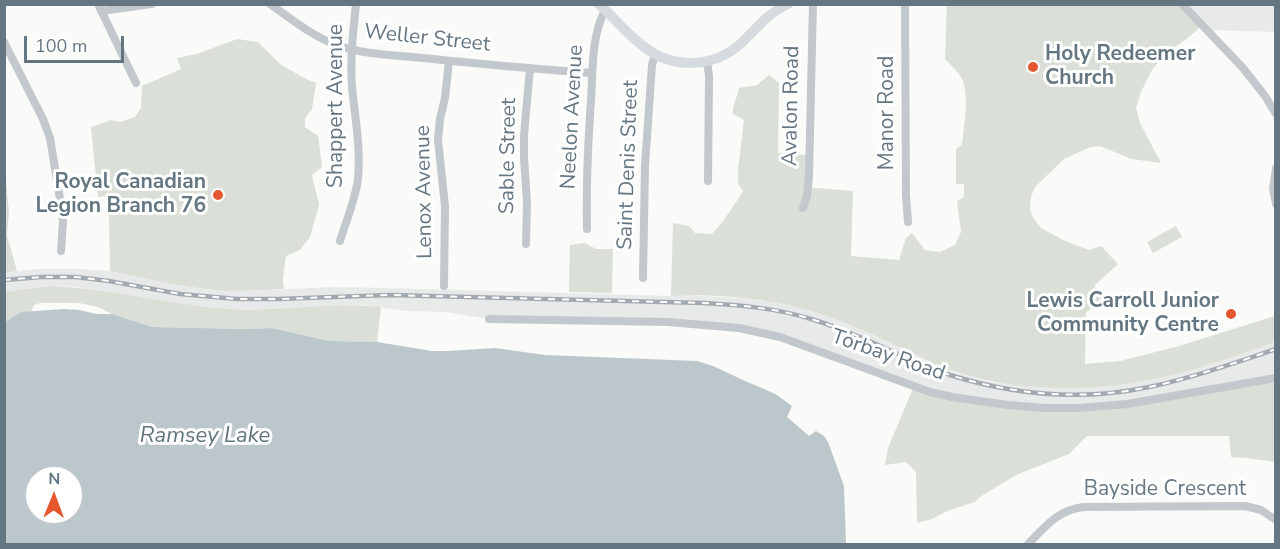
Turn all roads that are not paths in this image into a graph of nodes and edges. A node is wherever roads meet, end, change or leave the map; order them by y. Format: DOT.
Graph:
graph roads {
  1 [pos="152,4"];
  2 [pos="270,4"];
  3 [pos="356,4"];
  4 [pos="788,4"];
  5 [pos="813,4"];
  6 [pos="905,4"];
  7 [pos="1182,4"];
  8 [pos="602,7"];
  9 [pos="99,8"];
  10 [pos="4,42"];
  11 [pos="352,49"];
  12 [pos="655,54"];
  13 [pos="449,61"];
  14 [pos="706,62"];
  15 [pos="530,68"];
  16 [pos="592,73"];
  17 [pos="136,83"];
  18 [pos="1275,114"];
  19 [pos="1275,168"];
  20 [pos="708,181"];
  21 [pos="1275,204"];
  22 [pos="803,208"];
  23 [pos="908,222"];
  24 [pos="586,229"];
  25 [pos="340,242"];
  26 [pos="526,244"];
  27 [pos="61,251"];
  28 [pos="643,278"];
  29 [pos="444,286"];
  30 [pos="489,320"];
  31 [pos="1275,378"];
  32 [pos="1275,520"];
  33 [pos="1028,544"];
  1 -- 9 [label="street"];
  2 -- 11 [label="street, Weller Street"];
  3 -- 11 [label="street, Shappert Avenue"];
  4 -- 14 [label="main road"];
  5 -- 22 [label="street, Avalon Road"];
  6 -- 23 [label="street, Manor Road"];
  7 -- 18 [label="street"];
  8 -- 12 [label="main road"];
  8 -- 16 [label="street, Neelon Avenue"];
  9 -- 17 [label="street"];
  10 -- 27 [label="street"];
  11 -- 13 [label="street, Weller Street"];
  11 -- 25 [label="street, Shappert Avenue"];
  12 -- 14 [label="main road"];
  12 -- 28 [label="street, Saint Denis Street"];
  13 -- 15 [label="street, Weller Street"];
  13 -- 29 [label="street, Lenox Avenue"];
  14 -- 20 [label="street"];
  15 -- 16 [label="street, Weller Street"];
  15 -- 26 [label="street, Sable Street"];
  16 -- 24 [label="street, Neelon Avenue"];
  19 -- 21 [label="street"];
  30 -- 31 [label="street, Torbay Road"];
  32 -- 33 [label="street, Bayside Crescent"];
}
